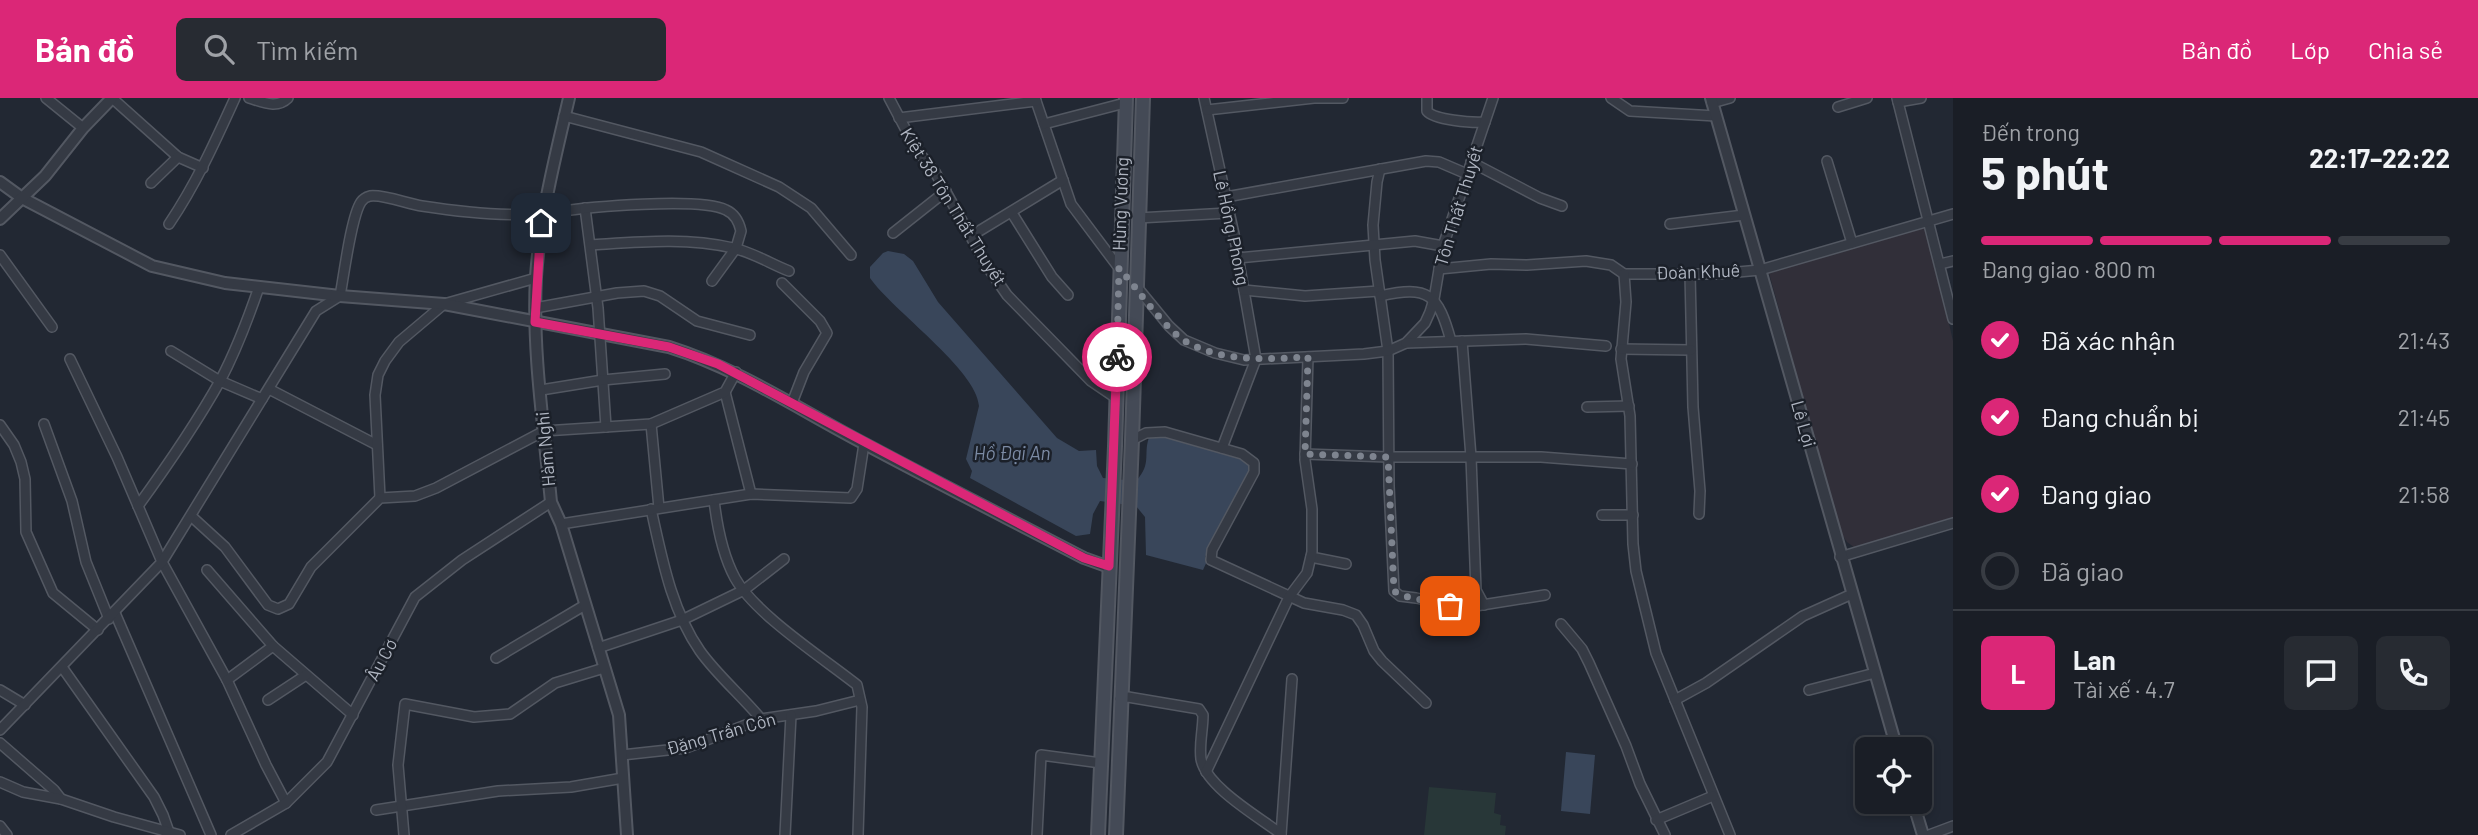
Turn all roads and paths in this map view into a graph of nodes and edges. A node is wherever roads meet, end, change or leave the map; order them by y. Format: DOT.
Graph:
graph roads {
  1 [pos="46,98"];
  2 [pos="112,98"];
  3 [pos="235,98"];
  4 [pos="249,98"];
  5 [pos="288,98"];
  6 [pos="569,98"];
  7 [pos="889,98"];
  8 [pos="1204,98"];
  9 [pos="1343,98"];
  10 [pos="1427,98"];
  11 [pos="1493,98"];
  12 [pos="1611,98"];
  13 [pos="1730,98"];
  14 [pos="1867,98"];
  15 [pos="1921,98"];
  16 [pos="1036,100"];
  17 [pos="1143,100"];
  18 [pos="1712,100"];
  19 [pos="1897,100"];
  20 [pos="1126,101"];
  21 [pos="1838,107"];
  22 [pos="1207,110"];
  23 [pos="564,116"];
  24 [pos="1716,116"];
  25 [pos="898,118"];
  26 [pos="1485,122"];
  27 [pos="1044,124"];
  28 [pos="83,128"];
  29 [pos="178,157"];
  30 [pos="1827,161"];
  31 [pos="1471,162"];
  32 [pos="203,168"];
  33 [pos="1380,169"];
  34 [pos="1467,174"];
  35 [pos="1063,180"];
  36 [pos="0,182"];
  37 [pos="151,183"];
  38 [pos="946,191"];
  39 [pos="1226,197"];
  40 [pos="22,198"];
  41 [pos="1562,206"];
  42 [pos="585,208"];
  43 [pos="1012,212"];
  44 [pos="1228,213"];
  45 [pos="542,214"];
  46 [pos="1953,214"];
  47 [pos="1744,215"];
  48 [pos="1138,218"];
  49 [pos="0,219"];
  50 [pos="1929,220"];
  51 [pos="169,224"];
  52 [pos="1670,224"];
  53 [pos="892,233"];
  54 [pos="971,236"];
  55 [pos="1852,243"];
  56 [pos="1374,244"];
  57 [pos="591,245"];
  58 [pos="1443,246"];
  59 [pos="736,248"];
  60 [pos="0,255"];
  61 [pos="851,255"];
  62 [pos="1238,258"];
  63 [pos="1953,261"];
  64 [pos="1940,264"];
  65 [pos="1119,268"];
  66 [pos="1439,270"];
  67 [pos="1759,270"];
  68 [pos="789,271"];
  69 [pos="1624,274"];
  70 [pos="1690,274"];
  71 [pos="536,278"];
  72 [pos="712,281"];
  73 [pos="782,284"];
  74 [pos="259,287"];
  75 [pos="1136,287"];
  76 [pos="1244,290"];
  77 [pos="1380,294"];
  78 [pos="1068,295"];
  79 [pos="340,296"];
  80 [pos="597,297"];
  81 [pos="1434,299"];
  82 [pos="444,304"];
  83 [pos="536,308"];
  84 [pos="1952,315"];
  85 [pos="535,322"];
  86 [pos="52,327"];
  87 [pos="599,334"];
  88 [pos="750,335"];
  89 [pos="1451,341"];
  90 [pos="1462,341"];
  91 [pos="1406,342"];
  92 [pos="1606,346"];
  93 [pos="1621,349"];
  94 [pos="1691,350"];
  95 [pos="171,351"];
  96 [pos="1388,351"];
  97 [pos="1308,357"];
  98 [pos="70,359"];
  99 [pos="1256,359"];
  100 [pos="736,372"];
  101 [pos="664,374"];
  102 [pos="603,380"];
  103 [pos="220,381"];
  104 [pos="269,389"];
  105 [pos="541,390"];
  106 [pos="724,392"];
  107 [pos="1116,398"];
  108 [pos="262,399"];
  109 [pos="792,404"];
  110 [pos="1587,407"];
  111 [pos="1629,407"];
  112 [pos="44,424"];
  113 [pos="651,424"];
  114 [pos="0,425"];
  115 [pos="606,427"];
  116 [pos="544,431"];
  117 [pos="1132,440"];
  118 [pos="864,444"];
  119 [pos="377,445"];
  120 [pos="1222,448"];
  121 [pos="1305,454"];
  122 [pos="1388,457"];
  123 [pos="1471,457"];
  124 [pos="1632,464"];
  125 [pos="751,494"];
  126 [pos="380,498"];
  127 [pos="714,500"];
  128 [pos="551,502"];
  129 [pos="138,506"];
  130 [pos="655,509"];
  131 [pos="1699,514"];
  132 [pos="1602,515"];
  133 [pos="1633,515"];
  134 [pos="191,516"];
  135 [pos="1953,523"];
  136 [pos="561,524"];
  137 [pos="1311,557"];
  138 [pos="1840,557"];
  139 [pos="783,559"];
  140 [pos="162,562"];
  141 [pos="1346,564"];
  142 [pos="1109,566"];
  143 [pos="1126,567"];
  144 [pos="207,570"];
  145 [pos="744,590"];
  146 [pos="1852,594"];
  147 [pos="1545,595"];
  148 [pos="1289,597"];
  149 [pos="585,605"];
  150 [pos="1484,605"];
  151 [pos="112,616"];
  152 [pos="682,620"];
  153 [pos="1561,624"];
  154 [pos="98,630"];
  155 [pos="273,646"];
  156 [pos="598,648"];
  157 [pos="496,658"];
  158 [pos="62,667"];
  159 [pos="604,668"];
  160 [pos="1875,673"];
  161 [pos="306,675"];
  162 [pos="1292,679"];
  163 [pos="227,680"];
  164 [pos="0,690"];
  165 [pos="1809,690"];
  166 [pos="1103,699"];
  167 [pos="1120,699"];
  168 [pos="268,700"];
  169 [pos="860,700"];
  170 [pos="1675,700"];
  171 [pos="1426,703"];
  172 [pos="25,705"];
  173 [pos="353,715"];
  174 [pos="791,715"];
  175 [pos="4,719"];
  176 [pos="761,719"];
  177 [pos="0,730"];
  178 [pos="1894,737"];
  179 [pos="0,743"];
  180 [pos="622,755"];
  181 [pos="1101,763"];
  182 [pos="1118,764"];
  183 [pos="1206,772"];
  184 [pos="623,778"];
  185 [pos="0,782"];
  186 [pos="1713,796"];
  187 [pos="61,799"];
  188 [pos="286,803"];
  189 [pos="400,805"];
  190 [pos="376,810"];
  191 [pos="1917,814"];
  192 [pos="1657,820"];
  193 [pos="0,826"];
  194 [pos="1953,826"];
  195 [pos="167,833"];
  196 [pos="7,835"];
  197 [pos="180,835"];
  198 [pos="211,835"];
  199 [pos="231,835"];
  200 [pos="404,835"];
  201 [pos="626,835"];
  202 [pos="785,835"];
  203 [pos="858,835"];
  204 [pos="1037,835"];
  205 [pos="1098,835"];
  206 [pos="1116,835"];
  207 [pos="1281,835"];
  208 [pos="1665,835"];
  209 [pos="1730,835"];
  210 [pos="1923,835"];
  211 [pos="1928,835"];
  1 -- 28 [label="street"];
  2 -- 28 [label="street"];
  2 -- 29 [label="street"];
  3 -- 32 [label="street"];
  4 -- 5 [label="street"];
  6 -- 23 [label="street, Hàm Nghi"];
  7 -- 25 [label="street, Kiệt 38 Tôn Thất Thuyết"];
  8 -- 22 [label="street, Lê Hồng Phong"];
  9 -- 22 [label="street"];
  10 -- 26 [label="street"];
  11 -- 26 [label="street, Tôn Thất Thuyết"];
  12 -- 24 [label="street"];
  13 -- 18 [label="street"];
  14 -- 21 [label="street"];
  15 -- 19 [label="street"];
  16 -- 25 [label="street"];
  16 -- 27 [label="street"];
  17 -- 20 [label="main road"];
  17 -- 48 [label="main road, Hùng Vương"];
  18 -- 24 [label="street, Lê Lợi"];
  19 -- 50 [label="street"];
  20 -- 27 [label="street"];
  20 -- 65 [label="main road, Hùng Vương"];
  22 -- 39 [label="street, Lê Hồng Phong"];
  23 -- 45 [label="street, Hàm Nghi"];
  23 -- 61 [label="street"];
  24 -- 47 [label="street, Lê Lợi"];
  25 -- 38 [label="street, Kiệt 38 Tôn Thất Thuyết"];
  26 -- 31 [label="street, Tôn Thất Thuyết"];
  27 -- 35 [label="street"];
  28 -- 40 [label="street"];
  29 -- 32 [label="street"];
  29 -- 37 [label="street"];
  30 -- 55 [label="street"];
  31 -- 34 [label="street, Tôn Thất Thuyết"];
  31 -- 41 [label="street"];
  32 -- 51 [label="street"];
  33 -- 34 [label="street"];
  33 -- 39 [label="street"];
  33 -- 56 [label="street"];
  34 -- 58 [label="street, Tôn Thất Thuyết"];
  35 -- 43 [label="street"];
  35 -- 65 [label="street"];
  36 -- 40 [label="street"];
  38 -- 53 [label="street"];
  38 -- 54 [label="street, Kiệt 38 Tôn Thất Thuyết"];
  39 -- 44 [label="street, Lê Hồng Phong"];
  40 -- 49 [label="street"];
  40 -- 74 [label="street"];
  42 -- 45 [label="street"];
  42 -- 57 [label="street"];
  42 -- 59 [label="street"];
  43 -- 54 [label="street"];
  43 -- 78 [label="street"];
  44 -- 48 [label="street"];
  44 -- 62 [label="street, Lê Hồng Phong"];
  45 -- 71 [label="street, Hàm Nghi"];
  45 -- 79 [label="street"];
  46 -- 50 [label="street, Đoàn Khuê"];
  47 -- 52 [label="street"];
  47 -- 67 [label="street, Lê Lợi"];
  48 -- 75 [label="main road, Hùng Vương"];
  50 -- 55 [label="street, Đoàn Khuê"];
  50 -- 64 [label="street"];
  54 -- 107 [label="street, Kiệt 38 Tôn Thất Thuyết"];
  55 -- 67 [label="street, Đoàn Khuê"];
  56 -- 58 [label="street"];
  56 -- 62 [label="street"];
  56 -- 77 [label="street"];
  57 -- 59 [label="street"];
  57 -- 80 [label="street"];
  58 -- 66 [label="street, Tôn Thất Thuyết"];
  59 -- 68 [label="street"];
  59 -- 72 [label="street"];
  60 -- 86 [label="street"];
  62 -- 76 [label="street, Lê Hồng Phong"];
  63 -- 64 [label="street"];
  64 -- 84 [label="street"];
  65 -- 75 [label="main road"];
  65 -- 107 [label="main road, Hùng Vương"];
  66 -- 69 [label="street, Đoàn Khuê"];
  66 -- 81 [label="street, Tôn Thất Thuyết"];
  67 -- 70 [label="street, Đoàn Khuê"];
  67 -- 138 [label="street, Lê Lợi"];
  69 -- 70 [label="street, Đoàn Khuê"];
  69 -- 93 [label="street"];
  70 -- 94 [label="street"];
  71 -- 82 [label="street"];
  71 -- 83 [label="street, Hàm Nghi"];
  73 -- 109 [label="street"];
  74 -- 79 [label="street"];
  74 -- 103 [label="street"];
  75 -- 99 [label="street, Tôn Thất Thuyết"];
  75 -- 117 [label="main road, Hùng Vương"];
  76 -- 77 [label="street"];
  76 -- 99 [label="street, Lê Hồng Phong"];
  77 -- 81 [label="street"];
  77 -- 96 [label="street"];
  79 -- 82 [label="street"];
  79 -- 104 [label="street"];
  80 -- 83 [label="street"];
  80 -- 87 [label="street"];
  80 -- 88 [label="street"];
  81 -- 89 [label="street"];
  81 -- 91 [label="street, Tôn Thất Thuyết"];
  82 -- 85 [label="street"];
  82 -- 119 [label="street"];
  83 -- 85 [label="street, Hàm Nghi"];
  85 -- 87 [label="street"];
  85 -- 105 [label="street, Hàm Nghi"];
  87 -- 100 [label="street"];
  87 -- 102 [label="street"];
  89 -- 90 [label="street"];
  89 -- 91 [label="street"];
  90 -- 92 [label="street"];
  90 -- 123 [label="street"];
  91 -- 96 [label="street, Tôn Thất Thuyết"];
  93 -- 94 [label="street"];
  93 -- 111 [label="street"];
  94 -- 131 [label="street"];
  95 -- 103 [label="street"];
  96 -- 97 [label="street, Tôn Thất Thuyết"];
  96 -- 122 [label="street"];
  97 -- 99 [label="street, Tôn Thất Thuyết"];
  97 -- 121 [label="street"];
  98 -- 129 [label="street"];
  99 -- 120 [label="street"];
  100 -- 106 [label="street"];
  100 -- 109 [label="street"];
  101 -- 102 [label="street"];
  102 -- 105 [label="street"];
  102 -- 115 [label="street"];
  103 -- 108 [label="street"];
  103 -- 129 [label="street"];
  104 -- 108 [label="street"];
  104 -- 119 [label="street"];
  105 -- 116 [label="street, Hàm Nghi"];
  106 -- 113 [label="street"];
  106 -- 125 [label="street"];
  107 -- 142 [label="main road, Hùng Vương"];
  108 -- 134 [label="street"];
  109 -- 118 [label="street"];
  110 -- 111 [label="street"];
  111 -- 124 [label="street"];
  112 -- 151 [label="street"];
  113 -- 115 [label="street"];
  113 -- 130 [label="street"];
  114 -- 154 [label="street"];
  115 -- 116 [label="street"];
  116 -- 126 [label="street"];
  116 -- 128 [label="street, Hàm Nghi"];
  117 -- 120 [label="street"];
  117 -- 143 [label="main road, Hùng Vương"];
  118 -- 125 [label="street"];
  118 -- 142 [label="street"];
  119 -- 126 [label="street"];
  120 -- 148 [label="street"];
  121 -- 122 [label="street"];
  121 -- 137 [label="street"];
  122 -- 123 [label="street"];
  122 -- 150 [label="street"];
  123 -- 124 [label="street"];
  123 -- 150 [label="street"];
  124 -- 133 [label="street"];
  125 -- 127 [label="street"];
  126 -- 134 [label="street"];
  127 -- 130 [label="street"];
  127 -- 145 [label="street"];
  128 -- 136 [label="street, Hàm Nghi"];
  128 -- 173 [label="street, Âu Cơ"];
  129 -- 140 [label="street"];
  130 -- 136 [label="street"];
  130 -- 152 [label="street"];
  132 -- 133 [label="street"];
  133 -- 170 [label="street"];
  134 -- 140 [label="street"];
  135 -- 138 [label="street"];
  136 -- 149 [label="street, Hàm Nghi"];
  137 -- 141 [label="street"];
  137 -- 148 [label="street"];
  138 -- 146 [label="street, Lê Lợi"];
  139 -- 145 [label="street"];
  140 -- 151 [label="street"];
  140 -- 163 [label="street"];
  142 -- 143 [label="main road"];
  142 -- 166 [label="main road"];
  143 -- 167 [label="main road"];
  144 -- 155 [label="street"];
  145 -- 152 [label="street"];
  145 -- 169 [label="street"];
  146 -- 160 [label="street, Lê Lợi"];
  146 -- 170 [label="street"];
  147 -- 150 [label="street"];
  148 -- 171 [label="street"];
  148 -- 183 [label="street"];
  149 -- 156 [label="street, Hàm Nghi"];
  149 -- 157 [label="street"];
  151 -- 154 [label="street"];
  151 -- 198 [label="street"];
  152 -- 156 [label="street"];
  152 -- 176 [label="street"];
  153 -- 192 [label="street"];
  154 -- 158 [label="street"];
  155 -- 161 [label="street"];
  155 -- 163 [label="street"];
  156 -- 159 [label="street, Hàm Nghi"];
  158 -- 172 [label="street"];
  158 -- 195 [label="street"];
  159 -- 180 [label="street, Hàm Nghi"];
  159 -- 189 [label="street"];
  160 -- 165 [label="street"];
  160 -- 178 [label="street, Lê Lợi"];
  161 -- 168 [label="street"];
  161 -- 173 [label="street"];
  162 -- 207 [label="street"];
  163 -- 188 [label="street"];
  164 -- 172 [label="street"];
  166 -- 167 [label="main road"];
  166 -- 181 [label="main road"];
  167 -- 182 [label="main road"];
  167 -- 183 [label="street"];
  169 -- 174 [label="street, Đặng Trần Côn"];
  169 -- 203 [label="street"];
  170 -- 186 [label="street"];
  172 -- 175 [label="street"];
  173 -- 188 [label="street, Âu Cơ"];
  174 -- 176 [label="street, Đặng Trần Côn"];
  174 -- 202 [label="street"];
  175 -- 177 [label="street"];
  176 -- 180 [label="street, Đặng Trần Côn"];
  179 -- 187 [label="street"];
  180 -- 184 [label="street, Hàm Nghi"];
  181 -- 182 [label="main road"];
  181 -- 204 [label="street"];
  181 -- 205 [label="main road"];
  182 -- 206 [label="main road"];
  183 -- 207 [label="street"];
  184 -- 189 [label="street"];
  184 -- 201 [label="street, Hàm Nghi"];
  185 -- 187 [label="street"];
  186 -- 192 [label="street"];
  186 -- 209 [label="street"];
  187 -- 195 [label="street"];
  188 -- 199 [label="street, Âu Cơ"];
  189 -- 190 [label="street"];
  189 -- 200 [label="street"];
  191 -- 210 [label="street"];
  192 -- 208 [label="street"];
  193 -- 196 [label="street"];
  194 -- 211 [label="street"];
  195 -- 197 [label="street"];
}
